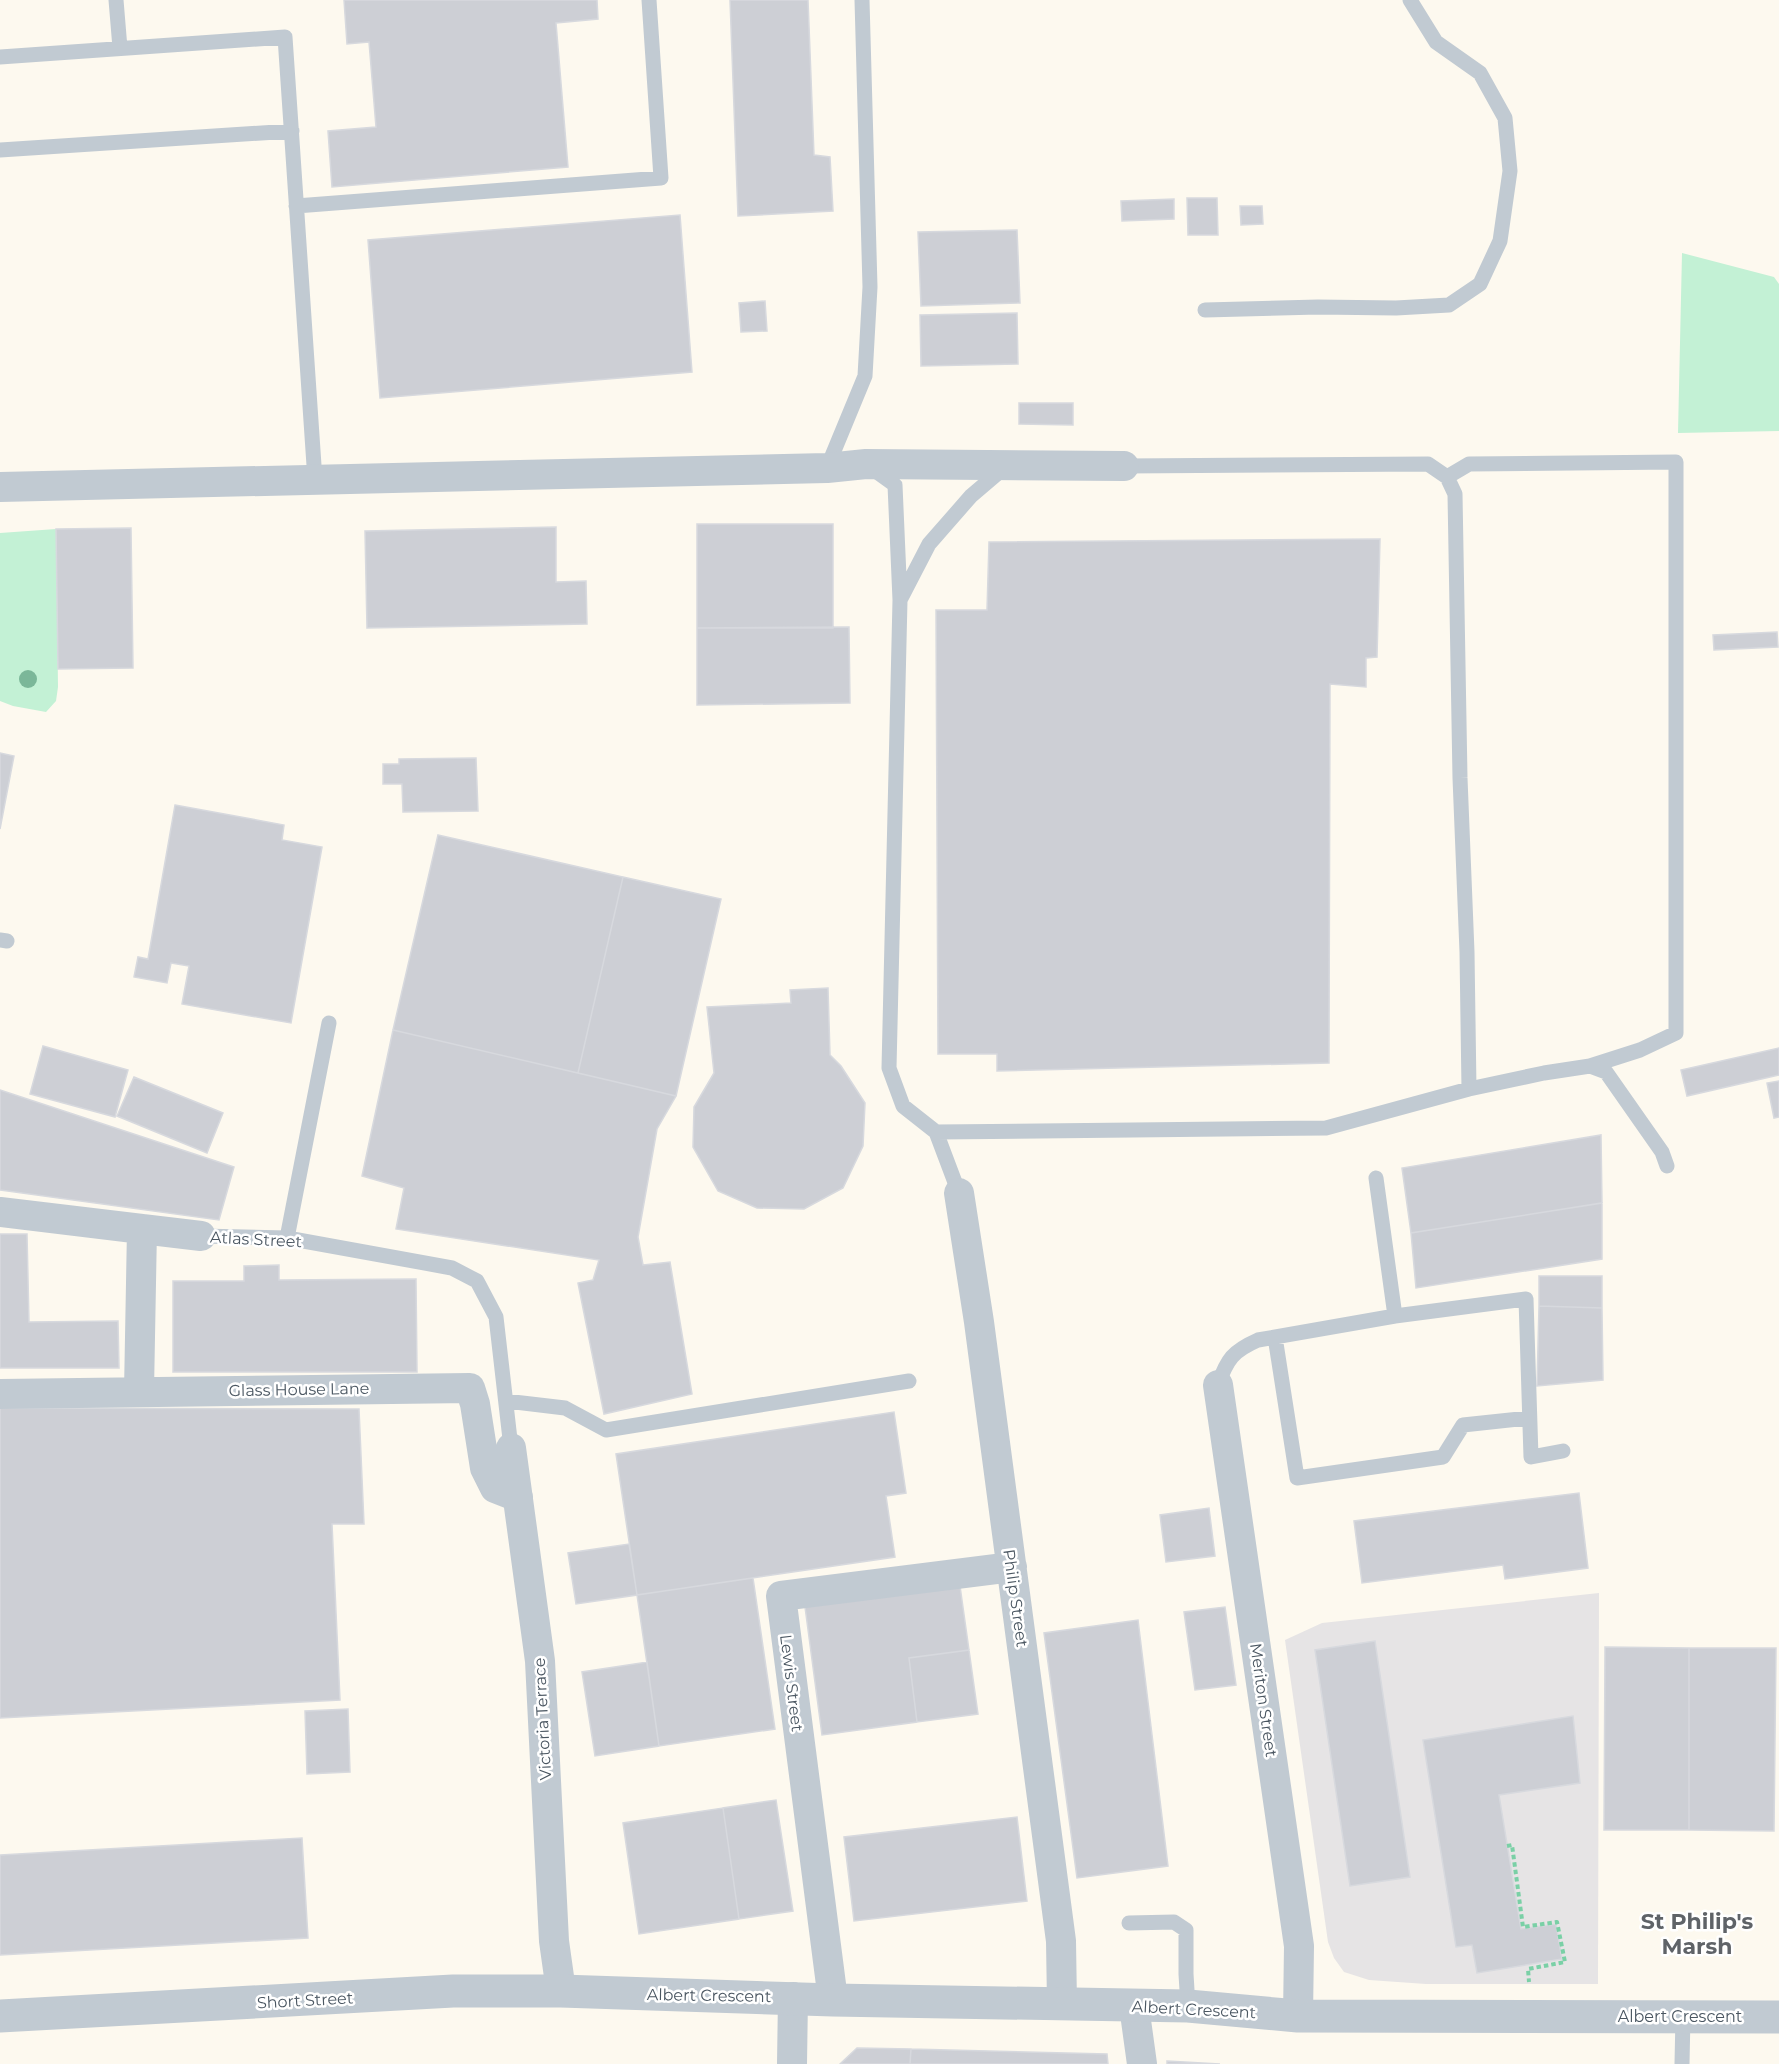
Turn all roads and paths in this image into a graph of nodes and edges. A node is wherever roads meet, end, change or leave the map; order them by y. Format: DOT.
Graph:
graph roads {
  1 [pos="116,0"];
  2 [pos="649,0"];
  3 [pos="862,0"];
  4 [pos="1410,0"];
  5 [pos="120,48"];
  6 [pos="0,57"];
  7 [pos="292,131"];
  8 [pos="0,150"];
  9 [pos="296,206"];
  10 [pos="1205,310"];
  11 [pos="866,464"];
  12 [pos="1007,466"];
  13 [pos="1124,466"];
  14 [pos="827,468"];
  15 [pos="1447,477"];
  16 [pos="315,480"];
  17 [pos="0,487"];
  18 [pos="900,600"];
  19 [pos="329,1023"];
  20 [pos="1590,1066"];
  21 [pos="1469,1089"];
  22 [pos="936,1132"];
  23 [pos="1667,1166"];
  24 [pos="1376,1178"];
  25 [pos="959,1193"];
  26 [pos="0,1212"];
  27 [pos="142,1229"];
  28 [pos="201,1236"];
  29 [pos="287,1238"];
  30 [pos="1395,1317"];
  31 [pos="1275,1337"];
  32 [pos="909,1381"];
  33 [pos="1218,1385"];
  34 [pos="139,1391"];
  35 [pos="0,1394"];
  36 [pos="506,1401"];
  37 [pos="1529,1418"];
  38 [pos="511,1448"];
  39 [pos="1563,1452"];
  40 [pos="518,1497"];
  41 [pos="1012,1567"];
  42 [pos="1507,1846"];
  43 [pos="1129,1923"];
  44 [pos="1529,1984"];
  45 [pos="561,1991"];
  46 [pos="610,1993"];
  47 [pos="793,1997"];
  48 [pos="833,2000"];
  49 [pos="1062,2004"];
  50 [pos="1134,2006"];
  51 [pos="1188,2006"];
  52 [pos="0,2016"];
  53 [pos="1298,2016"];
  54 [pos="1683,2016"];
  55 [pos="1779,2017"];
  56 [pos="792,2064"];
  57 [pos="1142,2064"];
  58 [pos="1682,2064"];
  1 -- 5 [label="lane"];
  2 -- 9 [label="lane"];
  3 -- 14 [label="lane"];
  4 -- 10 [label="lane"];
  5 -- 6 [label="lane"];
  5 -- 7 [label="lane"];
  7 -- 8 [label="lane"];
  7 -- 9 [label="lane"];
  9 -- 16 [label="lane"];
  11 -- 12 [label="street"];
  11 -- 14 [label="street"];
  11 -- 18 [label="lane"];
  12 -- 13 [label="street"];
  12 -- 18 [label="lane"];
  13 -- 15 [label="lane"];
  14 -- 16 [label="street"];
  15 -- 20 [label="lane"];
  15 -- 21 [label="lane"];
  16 -- 17 [label="street"];
  18 -- 22 [label="lane"];
  19 -- 29 [label="lane"];
  20 -- 21 [label="lane"];
  20 -- 23 [label="lane"];
  21 -- 22 [label="lane"];
  22 -- 25 [label="lane"];
  24 -- 30 [label="lane"];
  25 -- 41 [label="street, Philip Street"];
  26 -- 27 [label="street, Atlas Street"];
  27 -- 28 [label="street, Atlas Street"];
  27 -- 34 [label="street"];
  28 -- 29 [label="lane, Atlas Street"];
  29 -- 36 [label="lane, Atlas Street"];
  30 -- 31 [label="lane"];
  30 -- 37 [label="lane"];
  31 -- 33 [label="lane"];
  31 -- 37 [label="lane"];
  32 -- 36 [label="lane"];
  33 -- 53 [label="street, Meriton Street"];
  34 -- 35 [label="street, Glass House Lane"];
  34 -- 40 [label="street, Glass House Lane"];
  36 -- 38 [label="lane, Atlas Street"];
  37 -- 39 [label="lane"];
  38 -- 40 [label="street, Victoria Terrace"];
  40 -- 45 [label="street, Victoria Terrace"];
  41 -- 48 [label="street, Lewis Street"];
  41 -- 49 [label="street, Philip Street"];
  42 -- 44 [label="path"];
  43 -- 51 [label="lane"];
  45 -- 46 [label="street, Short Street"];
  45 -- 52 [label="street, Short Street"];
  46 -- 47 [label="street, Albert Crescent"];
  47 -- 48 [label="street, Albert Crescent"];
  47 -- 56 [label="street"];
  48 -- 49 [label="street, Albert Crescent"];
  49 -- 50 [label="street, Albert Crescent"];
  50 -- 51 [label="street, Albert Crescent"];
  50 -- 57 [label="street"];
  51 -- 53 [label="street, Albert Crescent"];
  53 -- 54 [label="street, Albert Crescent"];
  54 -- 55 [label="street, Albert Crescent"];
  54 -- 58 [label="lane"];
}
